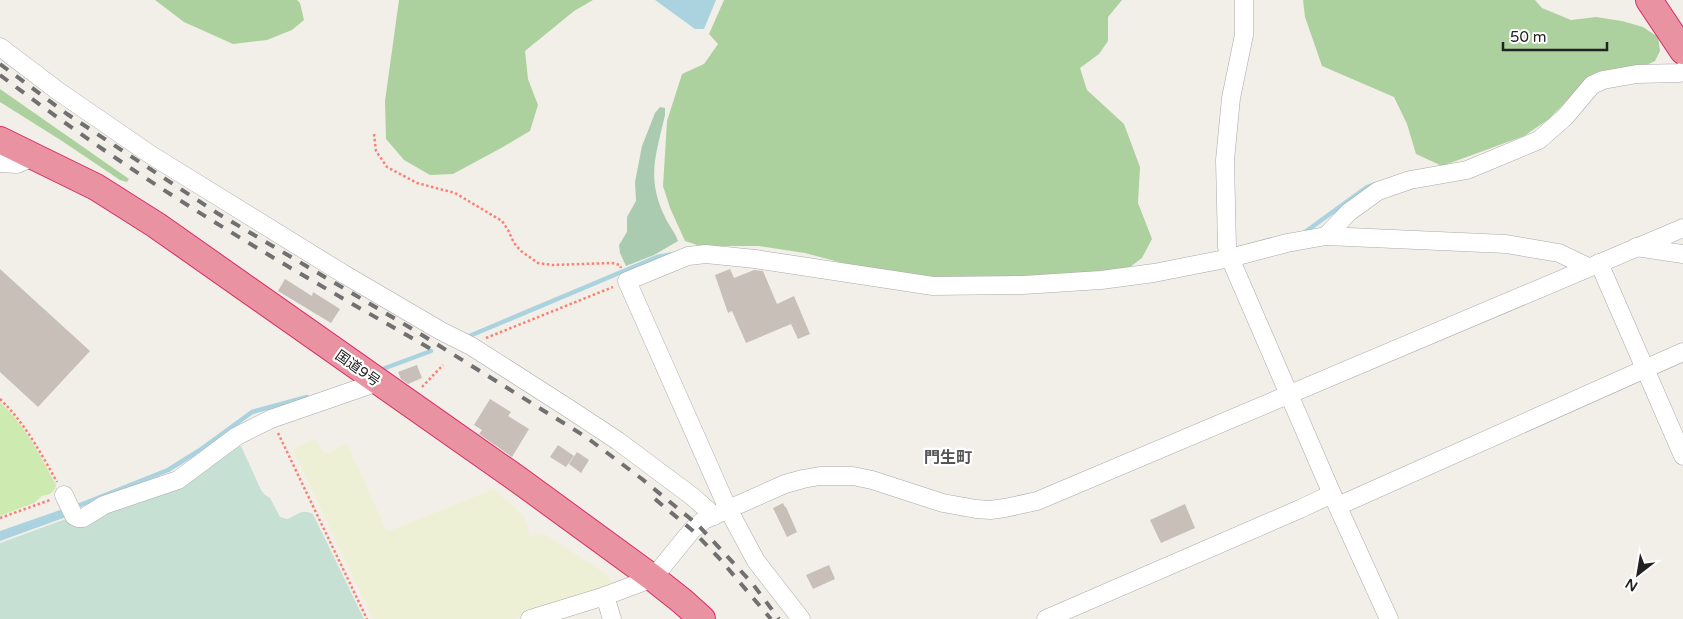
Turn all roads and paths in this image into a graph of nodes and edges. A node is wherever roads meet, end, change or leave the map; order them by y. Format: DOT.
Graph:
graph roads {
  1 [pos="1244,0"];
  2 [pos="1649,0"];
  3 [pos="0,47"];
  4 [pos="1683,51"];
  5 [pos="1683,71"];
  6 [pos="374,134"];
  7 [pos="0,140"];
  8 [pos="35,156"];
  9 [pos="0,163"];
  10 [pos="1683,228"];
  11 [pos="1326,236"];
  12 [pos="1636,247"];
  13 [pos="1228,254"];
  14 [pos="1683,254"];
  15 [pos="1594,265"];
  16 [pos="624,275"];
  17 [pos="471,346"];
  18 [pos="1683,352"];
  19 [pos="443,365"];
  20 [pos="1645,369"];
  21 [pos="378,382"];
  22 [pos="420,390"];
  23 [pos="1288,393"];
  24 [pos="0,399"];
  25 [pos="271,419"];
  26 [pos="1683,456"];
  27 [pos="1335,500"];
  28 [pos="68,503"];
  29 [pos="721,512"];
  30 [pos="0,518"];
  31 [pos="653,578"];
  32 [pos="605,596"];
  33 [pos="367,619"];
  34 [pos="530,619"];
  35 [pos="612,619"];
  36 [pos="702,619"];
  37 [pos="801,619"];
  38 [pos="1046,619"];
  39 [pos="1389,619"];
  1 -- 13 [label="street"];
  2 -- 4 [label="highway"];
  3 -- 17 [label="street"];
  5 -- 11 [label="street"];
  6 -- 16 [label="path"];
  7 -- 8 [label="highway, 国道9号"];
  8 -- 9 [label="street"];
  8 -- 21 [label="highway, 国道9号"];
  10 -- 12 [label="street"];
  11 -- 13 [label="street"];
  11 -- 15 [label="street"];
  12 -- 14 [label="street"];
  12 -- 15 [label="street"];
  13 -- 16 [label="street"];
  13 -- 23 [label="street"];
  15 -- 20 [label="street"];
  15 -- 23 [label="street"];
  16 -- 17 [label="path"];
  16 -- 29 [label="street"];
  17 -- 29 [label="street"];
  18 -- 20 [label="street"];
  19 -- 22 [label="path"];
  20 -- 26 [label="street"];
  20 -- 27 [label="street"];
  21 -- 25 [label="street"];
  21 -- 31 [label="highway, 国道9号"];
  23 -- 27 [label="street"];
  23 -- 29 [label="street"];
  24 -- 28 [label="path"];
  25 -- 28 [label="street"];
  25 -- 33 [label="path"];
  27 -- 38 [label="street"];
  27 -- 39 [label="street"];
  28 -- 30 [label="path"];
  29 -- 31 [label="street"];
  29 -- 37 [label="street"];
  31 -- 32 [label="street"];
  31 -- 36 [label="highway, 国道9号"];
  32 -- 34 [label="street"];
  32 -- 35 [label="street"];
}
